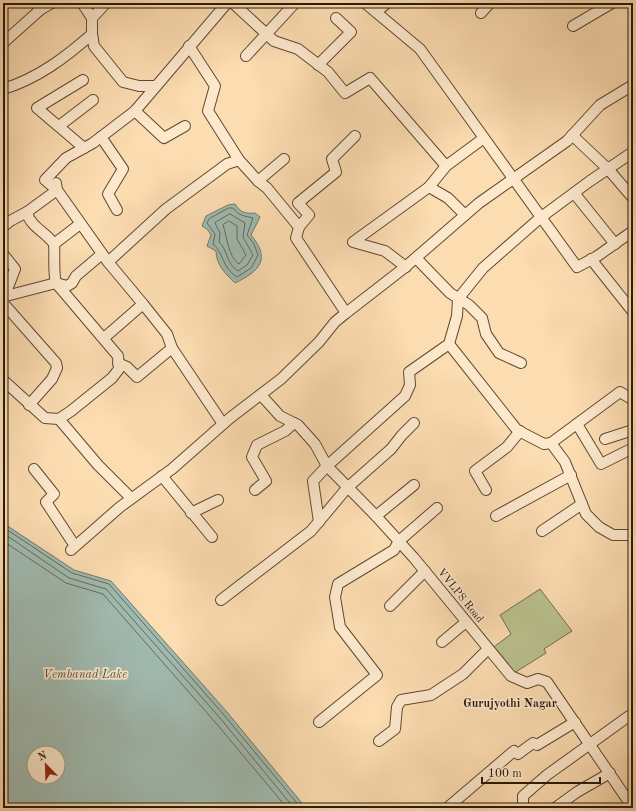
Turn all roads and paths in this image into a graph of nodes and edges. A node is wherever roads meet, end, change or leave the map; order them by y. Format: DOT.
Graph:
graph roads {
  1 [pos="52,3"];
  2 [pos="82,3"];
  3 [pos="106,3"];
  4 [pos="226,3"];
  5 [pos="233,3"];
  6 [pos="295,3"];
  7 [pos="365,3"];
  8 [pos="387,3"];
  9 [pos="490,3"];
  10 [pos="612,3"];
  11 [pos="38,6"];
  12 [pos="376,12"];
  13 [pos="481,13"];
  14 [pos="92,18"];
  15 [pos="336,18"];
  16 [pos="573,26"];
  17 [pos="92,34"];
  18 [pos="268,34"];
  19 [pos="3,42"];
  20 [pos="189,46"];
  21 [pos="246,56"];
  22 [pos="318,65"];
  23 [pos="83,80"];
  24 [pos="633,85"];
  25 [pos="156,86"];
  26 [pos="3,90"];
  27 [pos="93,100"];
  28 [pos="135,111"];
  29 [pos="59,126"];
  30 [pos="185,126"];
  31 [pos="572,135"];
  32 [pos="355,136"];
  33 [pos="100,137"];
  34 [pos="484,138"];
  35 [pos="84,148"];
  36 [pos="633,152"];
  37 [pos="284,159"];
  38 [pos="239,160"];
  39 [pos="446,166"];
  40 [pos="608,169"];
  41 [pos="513,179"];
  42 [pos="258,181"];
  43 [pos="429,186"];
  44 [pos="57,190"];
  45 [pos="574,192"];
  46 [pos="633,198"];
  47 [pos="117,210"];
  48 [pos="27,212"];
  49 [pos="465,215"];
  50 [pos="540,218"];
  51 [pos="80,224"];
  52 [pos="3,227"];
  53 [pos="299,228"];
  54 [pos="633,230"];
  55 [pos="54,244"];
  56 [pos="614,244"];
  57 [pos="3,254"];
  58 [pos="105,258"];
  59 [pos="416,258"];
  60 [pos="591,259"];
  61 [pos="406,267"];
  62 [pos="56,283"];
  63 [pos="6,296"];
  64 [pos="458,299"];
  65 [pos="143,304"];
  66 [pos="633,312"];
  67 [pos="346,313"];
  68 [pos="104,338"];
  69 [pos="449,344"];
  70 [pos="172,348"];
  71 [pos="118,363"];
  72 [pos="521,363"];
  73 [pos="3,380"];
  74 [pos="261,395"];
  75 [pos="633,400"];
  76 [pos="30,405"];
  77 [pos="59,419"];
  78 [pos="414,422"];
  79 [pos="294,423"];
  80 [pos="223,424"];
  81 [pos="577,424"];
  82 [pos="633,430"];
  83 [pos="520,431"];
  84 [pos="605,438"];
  85 [pos="551,443"];
  86 [pos="633,448"];
  87 [pos="327,466"];
  88 [pos="34,469"];
  89 [pos="570,475"];
  90 [pos="162,476"];
  91 [pos="414,486"];
  92 [pos="347,488"];
  93 [pos="255,490"];
  94 [pos="486,490"];
  95 [pos="132,498"];
  96 [pos="218,500"];
  97 [pos="582,504"];
  98 [pos="437,508"];
  99 [pos="191,513"];
  100 [pos="376,516"];
  101 [pos="496,516"];
  102 [pos="318,522"];
  103 [pos="542,531"];
  104 [pos="633,535"];
  105 [pos="212,537"];
  106 [pos="399,540"];
  107 [pos="425,571"];
  108 [pos="221,600"];
  109 [pos="390,606"];
  110 [pos="466,622"];
  111 [pos="442,642"];
  112 [pos="488,649"];
  113 [pos="629,716"];
  114 [pos="319,722"];
  115 [pos="575,722"];
  116 [pos="379,741"];
  117 [pos="591,744"];
  118 [pos="610,773"];
  119 [pos="632,803"];
  120 [pos="447,808"];
  121 [pos="523,808"];
  122 [pos="555,808"];
  1 -- 11 [label="street"];
  2 -- 14 [label="street"];
  3 -- 14 [label="street"];
  4 -- 20 [label="street"];
  5 -- 18 [label="street"];
  6 -- 18 [label="street"];
  7 -- 12 [label="street"];
  8 -- 12 [label="street"];
  9 -- 13 [label="street"];
  10 -- 16 [label="street"];
  11 -- 19 [label="street"];
  12 -- 34 [label="street"];
  14 -- 17 [label="street"];
  15 -- 22 [label="street"];
  17 -- 25 [label="street"];
  17 -- 26 [label="street"];
  18 -- 21 [label="street"];
  18 -- 22 [label="street"];
  20 -- 25 [label="street"];
  20 -- 38 [label="street"];
  22 -- 39 [label="street"];
  23 -- 29 [label="street"];
  24 -- 31 [label="street"];
  25 -- 28 [label="street"];
  27 -- 29 [label="street"];
  28 -- 30 [label="street"];
  28 -- 33 [label="street"];
  29 -- 35 [label="street"];
  31 -- 40 [label="street"];
  31 -- 41 [label="street"];
  32 -- 53 [label="street"];
  33 -- 35 [label="street"];
  33 -- 47 [label="street"];
  34 -- 39 [label="street"];
  34 -- 41 [label="street"];
  35 -- 44 [label="street"];
  36 -- 40 [label="street"];
  37 -- 42 [label="street"];
  38 -- 42 [label="street"];
  38 -- 58 [label="street"];
  39 -- 43 [label="street"];
  40 -- 45 [label="street"];
  40 -- 46 [label="street"];
  41 -- 49 [label="street"];
  41 -- 50 [label="street"];
  42 -- 53 [label="street"];
  43 -- 49 [label="street"];
  43 -- 61 [label="street"];
  44 -- 48 [label="street"];
  44 -- 51 [label="street"];
  45 -- 50 [label="street"];
  45 -- 56 [label="street"];
  48 -- 52 [label="street"];
  48 -- 55 [label="street"];
  49 -- 59 [label="street"];
  50 -- 60 [label="street"];
  50 -- 64 [label="street"];
  51 -- 55 [label="street"];
  51 -- 58 [label="street"];
  53 -- 67 [label="street"];
  54 -- 56 [label="street"];
  55 -- 62 [label="street"];
  56 -- 60 [label="street"];
  57 -- 63 [label="street"];
  58 -- 62 [label="street"];
  58 -- 65 [label="street"];
  59 -- 61 [label="street"];
  59 -- 64 [label="street"];
  60 -- 66 [label="street"];
  61 -- 67 [label="street"];
  62 -- 63 [label="street"];
  62 -- 68 [label="street"];
  63 -- 76 [label="street"];
  64 -- 69 [label="street"];
  64 -- 72 [label="street"];
  65 -- 68 [label="street"];
  65 -- 70 [label="street"];
  67 -- 74 [label="street"];
  68 -- 71 [label="street"];
  69 -- 83 [label="street"];
  69 -- 87 [label="street"];
  70 -- 71 [label="street"];
  70 -- 80 [label="street"];
  71 -- 77 [label="street"];
  73 -- 76 [label="street"];
  74 -- 79 [label="street, VVLPS Road"];
  74 -- 80 [label="street"];
  75 -- 81 [label="street"];
  76 -- 77 [label="street"];
  77 -- 95 [label="street"];
  78 -- 92 [label="street"];
  79 -- 87 [label="street, VVLPS Road"];
  79 -- 93 [label="street"];
  80 -- 90 [label="street"];
  81 -- 85 [label="street"];
  81 -- 86 [label="street"];
  82 -- 84 [label="street"];
  83 -- 85 [label="street"];
  83 -- 94 [label="street"];
  85 -- 89 [label="street"];
  87 -- 92 [label="street, VVLPS Road"];
  87 -- 102 [label="street"];
  88 -- 95 [label="street"];
  89 -- 97 [label="street"];
  89 -- 101 [label="street"];
  90 -- 95 [label="street"];
  90 -- 99 [label="street"];
  91 -- 100 [label="street"];
  92 -- 100 [label="street, VVLPS Road"];
  92 -- 102 [label="street"];
  96 -- 99 [label="street"];
  97 -- 103 [label="street"];
  97 -- 104 [label="street"];
  98 -- 106 [label="street"];
  99 -- 105 [label="street"];
  100 -- 106 [label="street, VVLPS Road"];
  102 -- 108 [label="street"];
  106 -- 107 [label="street, VVLPS Road"];
  106 -- 114 [label="street"];
  107 -- 109 [label="street"];
  107 -- 110 [label="street, VVLPS Road"];
  110 -- 111 [label="street"];
  110 -- 112 [label="street, VVLPS Road"];
  112 -- 115 [label="street, VVLPS Road"];
  112 -- 116 [label="street"];
  113 -- 117 [label="street"];
  115 -- 117 [label="street, VVLPS Road"];
  115 -- 120 [label="street"];
  117 -- 118 [label="street, VVLPS Road"];
  117 -- 121 [label="street"];
  118 -- 119 [label="street, VVLPS Road"];
  118 -- 122 [label="street"];
}
